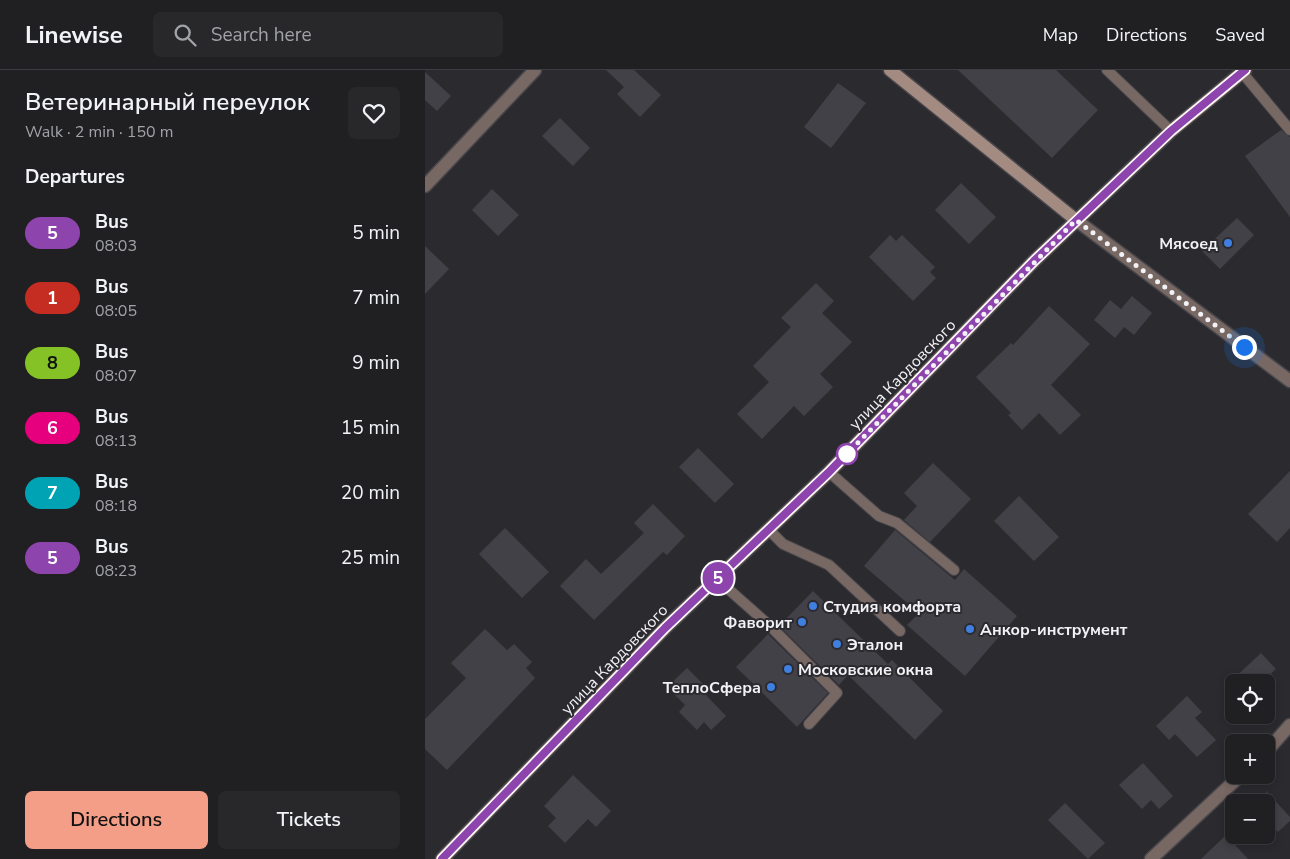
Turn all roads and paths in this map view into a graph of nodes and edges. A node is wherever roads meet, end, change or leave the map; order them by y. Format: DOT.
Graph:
graph roads {
  1 [pos="535,70"];
  2 [pos="890,70"];
  3 [pos="1107,70"];
  4 [pos="1242,71"];
  5 [pos="1290,130"];
  6 [pos="1171,131"];
  7 [pos="425,186"];
  8 [pos="1076,220"];
  9 [pos="1290,381"];
  10 [pos="829,472"];
  11 [pos="768,529"];
  12 [pos="954,570"];
  13 [pos="717,579"];
  14 [pos="900,631"];
  15 [pos="809,724"];
  16 [pos="1290,725"];
  17 [pos="1275,742"];
  18 [pos="1231,784"];
  19 [pos="442,859"];
  20 [pos="1151,859"];
  1 -- 7 [label="street"];
  2 -- 8 [label="street"];
  3 -- 6 [label="lane"];
  4 -- 5 [label="lane"];
  4 -- 6 [label="main road, улица Кардовского"];
  6 -- 8 [label="main road, улица Кардовского"];
  8 -- 9 [label="street"];
  8 -- 10 [label="main road, улица Кардовского"];
  10 -- 11 [label="main road, улица Кардовского"];
  10 -- 12 [label="lane"];
  11 -- 13 [label="main road, улица Кардовского"];
  11 -- 14 [label="lane"];
  13 -- 15 [label="lane"];
  13 -- 19 [label="main road, улица Кардовского"];
  16 -- 17 [label="street"];
  18 -- 20 [label="street"];
}
